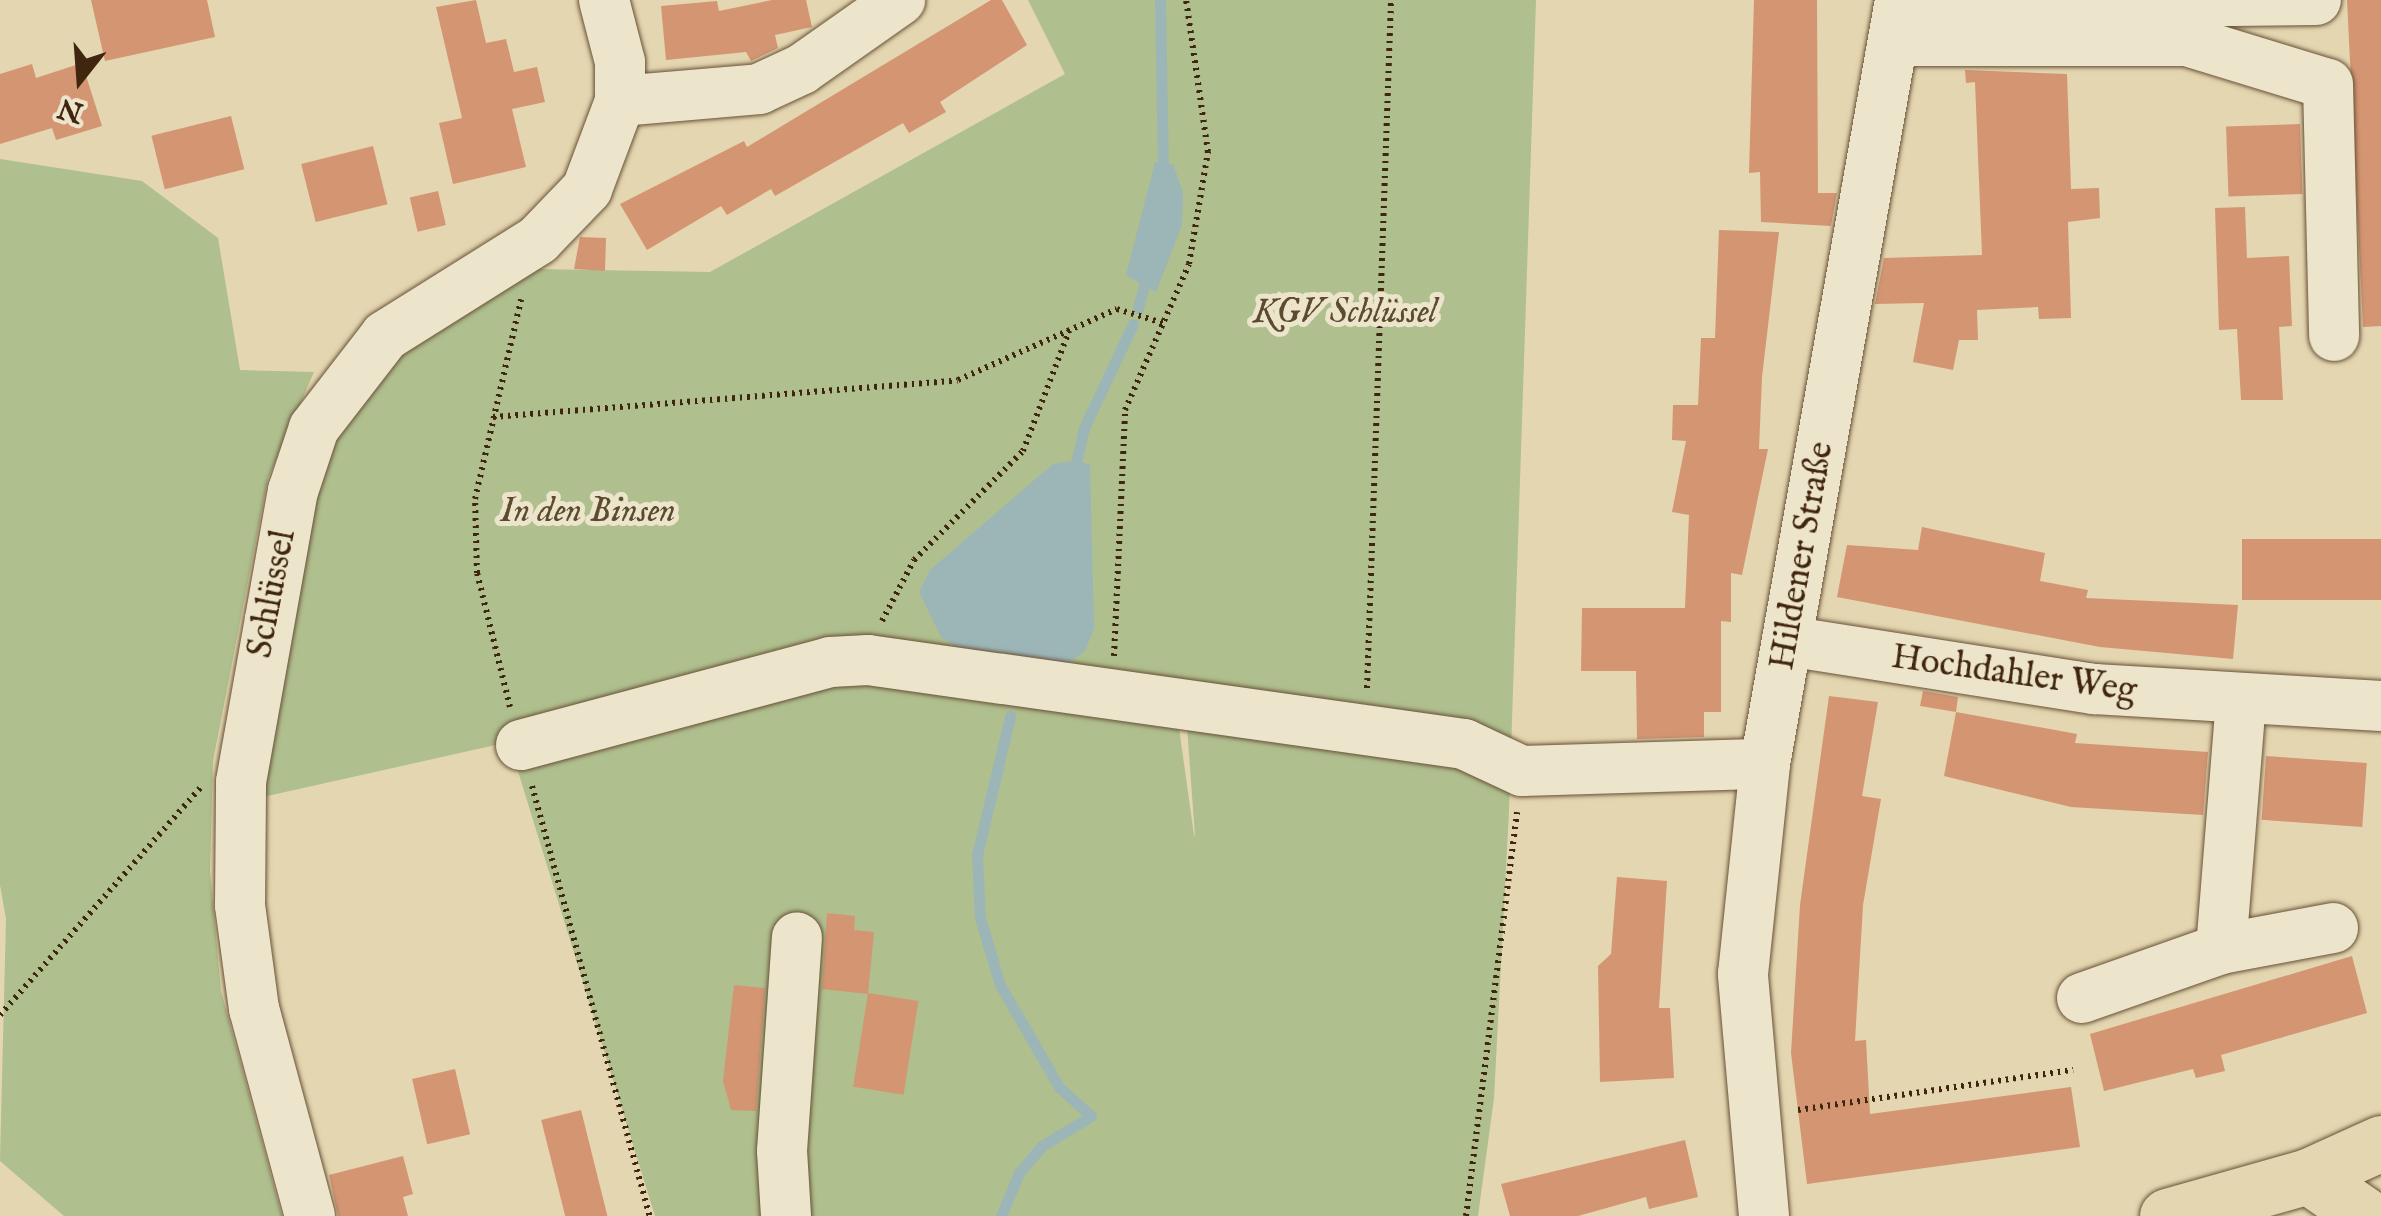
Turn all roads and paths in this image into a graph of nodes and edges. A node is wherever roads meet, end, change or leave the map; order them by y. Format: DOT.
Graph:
graph roads {
  1 [pos="604,0"];
  2 [pos="900,0"];
  3 [pos="1186,0"];
  4 [pos="1391,0"];
  5 [pos="2316,0"];
  6 [pos="1899,15"];
  7 [pos="620,101"];
  8 [pos="538,240"];
  9 [pos="1166,324"];
  10 [pos="1070,330"];
  11 [pos="2334,336"];
  12 [pos="493,417"];
  13 [pos="1788,641"];
  14 [pos="868,660"];
  15 [pos="1112,692"];
  16 [pos="2241,703"];
  17 [pos="2381,706"];
  18 [pos="1366,730"];
  19 [pos="520,745"];
  20 [pos="1765,764"];
  21 [pos="1522,771"];
  22 [pos="241,782"];
  23 [pos="2334,928"];
  24 [pos="797,938"];
  25 [pos="2221,949"];
  26 [pos="2082,998"];
  27 [pos="0,1015"];
  28 [pos="2073,1070"];
  29 [pos="1752,1117"];
  30 [pos="2381,1143"];
  31 [pos="2308,1176"];
  32 [pos="310,1216"];
  33 [pos="650,1216"];
  34 [pos="786,1216"];
  35 [pos="1466,1216"];
  36 [pos="1764,1216"];
  37 [pos="2167,1216"];
  38 [pos="2366,1216"];
  1 -- 7 [label="street, Schlüssel"];
  2 -- 7 [label="street"];
  3 -- 9 [label="path"];
  4 -- 18 [label="path"];
  5 -- 6 [label="street"];
  6 -- 11 [label="street"];
  6 -- 13 [label="street, Hildener Straße"];
  7 -- 8 [label="street, Schlüssel"];
  8 -- 12 [label="path"];
  8 -- 22 [label="street, Schlüssel"];
  9 -- 10 [label="path"];
  9 -- 15 [label="path"];
  10 -- 12 [label="path"];
  10 -- 14 [label="path"];
  12 -- 19 [label="path"];
  13 -- 16 [label="street, Hochdahler Weg"];
  13 -- 20 [label="street, Hildener Straße"];
  14 -- 15 [label="street"];
  14 -- 19 [label="street"];
  15 -- 18 [label="street"];
  16 -- 17 [label="street, Hochdahler Weg"];
  16 -- 25 [label="street"];
  18 -- 21 [label="street"];
  19 -- 33 [label="path"];
  20 -- 21 [label="street"];
  20 -- 29 [label="street, Hildener Straße"];
  21 -- 35 [label="path"];
  22 -- 27 [label="path"];
  22 -- 32 [label="street, Schlüssel"];
  23 -- 25 [label="street"];
  24 -- 34 [label="street"];
  25 -- 26 [label="street"];
  28 -- 29 [label="path"];
  29 -- 36 [label="street, Hildener Straße"];
  30 -- 31 [label="main road"];
  31 -- 37 [label="main road"];
  31 -- 38 [label="main road"];
}
